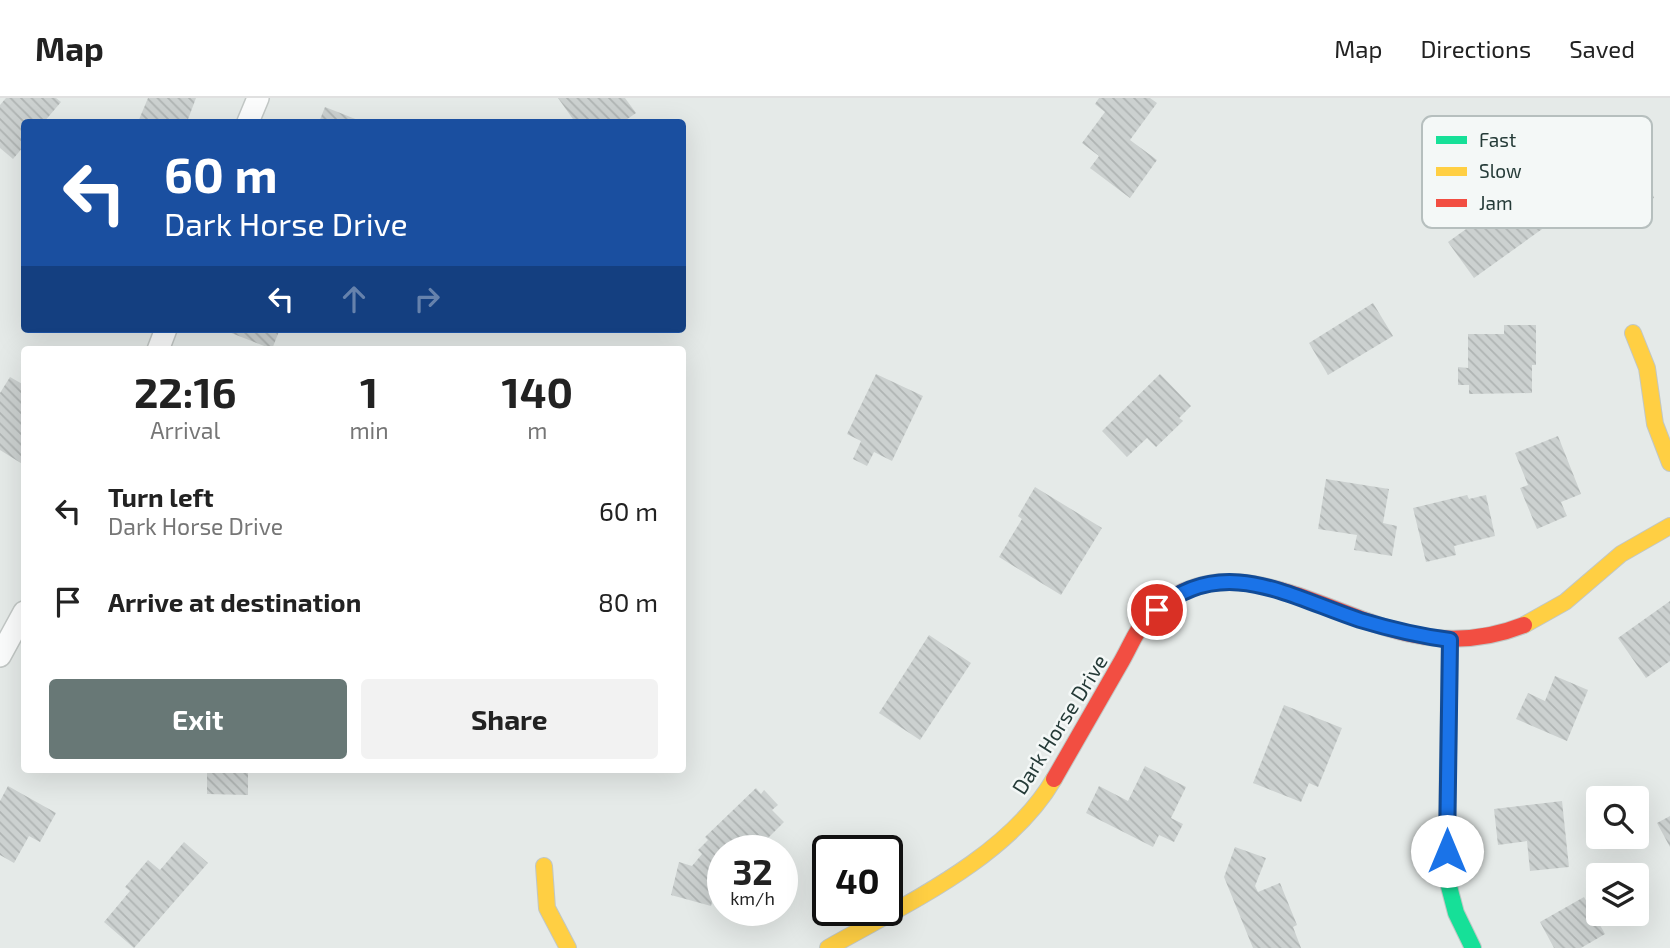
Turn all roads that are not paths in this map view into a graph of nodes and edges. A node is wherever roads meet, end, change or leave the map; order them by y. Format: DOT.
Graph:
graph roads {
  1 [pos="258,98"];
  2 [pos="249,119"];
  3 [pos="1633,333"];
  4 [pos="1670,463"];
  5 [pos="1670,526"];
  6 [pos="21,618"];
  7 [pos="1450,640"];
  8 [pos="0,656"];
  9 [pos="544,866"];
  10 [pos="568,948"];
  11 [pos="828,948"];
  12 [pos="1473,948"];
  1 -- 2 [label="street"];
  3 -- 4 [label="street"];
  5 -- 7 [label="street, Dark Horse Drive"];
  6 -- 8 [label="street"];
  7 -- 11 [label="street, Dark Horse Drive"];
  7 -- 12 [label="street"];
  9 -- 10 [label="street"];
}
